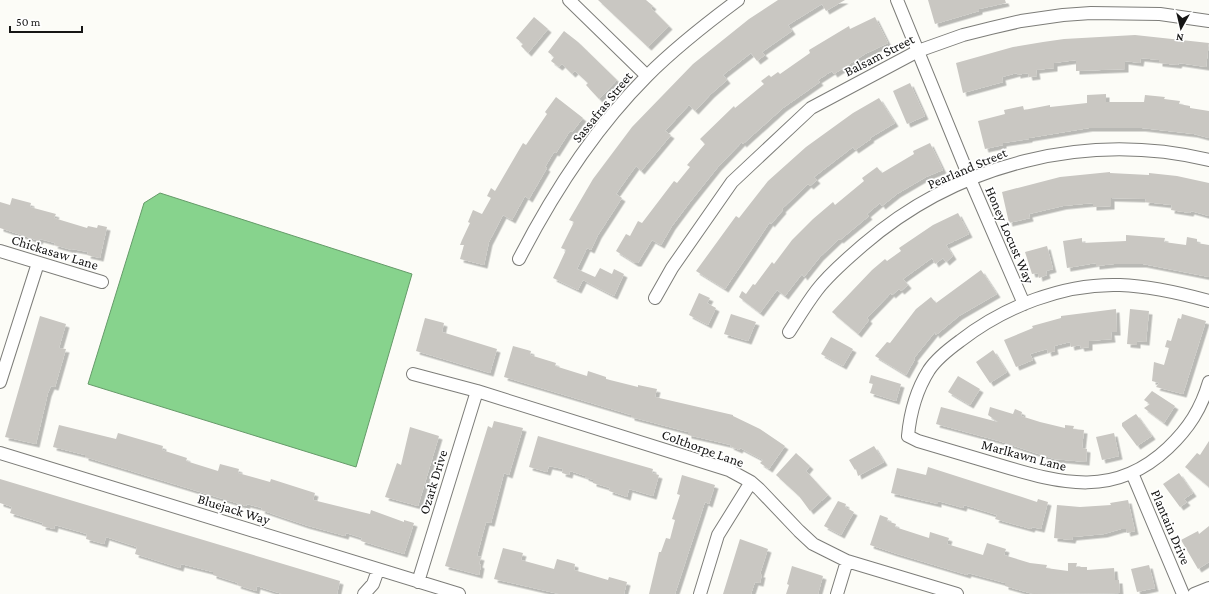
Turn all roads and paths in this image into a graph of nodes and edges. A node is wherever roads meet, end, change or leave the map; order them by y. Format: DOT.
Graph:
graph roads {
  1 [pos="569,0"];
  2 [pos="738,0"];
  3 [pos="897,0"];
  4 [pos="1209,21"];
  5 [pos="918,51"];
  6 [pos="647,76"];
  7 [pos="1209,160"];
  8 [pos="970,179"];
  9 [pos="0,251"];
  10 [pos="519,259"];
  11 [pos="38,263"];
  12 [pos="102,282"];
  13 [pos="655,298"];
  14 [pos="1209,301"];
  15 [pos="1024,304"];
  16 [pos="789,332"];
  17 [pos="413,374"];
  18 [pos="0,382"];
  19 [pos="1209,382"];
  20 [pos="477,391"];
  21 [pos="0,453"];
  22 [pos="1132,472"];
  23 [pos="751,482"];
  24 [pos="847,561"];
  25 [pos="378,570"];
  26 [pos="418,582"];
  27 [pos="1209,588"];
  28 [pos="364,594"];
  29 [pos="459,594"];
  30 [pos="700,594"];
  31 [pos="837,594"];
  32 [pos="957,594"];
  33 [pos="1183,594"];
  34 [pos="1194,594"];
  1 -- 6 [label="street"];
  2 -- 6 [label="street, Sassafras Street"];
  3 -- 5 [label="street, Honey Locust Way"];
  4 -- 5 [label="street, Balsam Street"];
  5 -- 8 [label="street, Honey Locust Way"];
  5 -- 13 [label="street, Balsam Street"];
  6 -- 10 [label="street, Sassafras Street"];
  7 -- 8 [label="street, Pearland Street"];
  8 -- 15 [label="street, Honey Locust Way"];
  8 -- 16 [label="street, Pearland Street"];
  9 -- 11 [label="street, Chickasaw Lane"];
  11 -- 12 [label="street, Chickasaw Lane"];
  11 -- 18 [label="street"];
  14 -- 15 [label="street"];
  15 -- 22 [label="street, Marlkawn Lane"];
  17 -- 20 [label="street, Colthorpe Lane"];
  19 -- 22 [label="street, Marlkawn Lane"];
  20 -- 23 [label="street, Colthorpe Lane"];
  20 -- 26 [label="street, Ozark Drive"];
  21 -- 25 [label="street, Bluejack Way"];
  22 -- 33 [label="street, Plantain Drive"];
  23 -- 24 [label="street, Colthorpe Lane"];
  23 -- 30 [label="street"];
  24 -- 31 [label="street"];
  24 -- 32 [label="street, Colthorpe Lane"];
  25 -- 26 [label="street, Bluejack Way"];
  25 -- 28 [label="street"];
  26 -- 29 [label="street, Bluejack Way"];
  27 -- 34 [label="street"];
}
